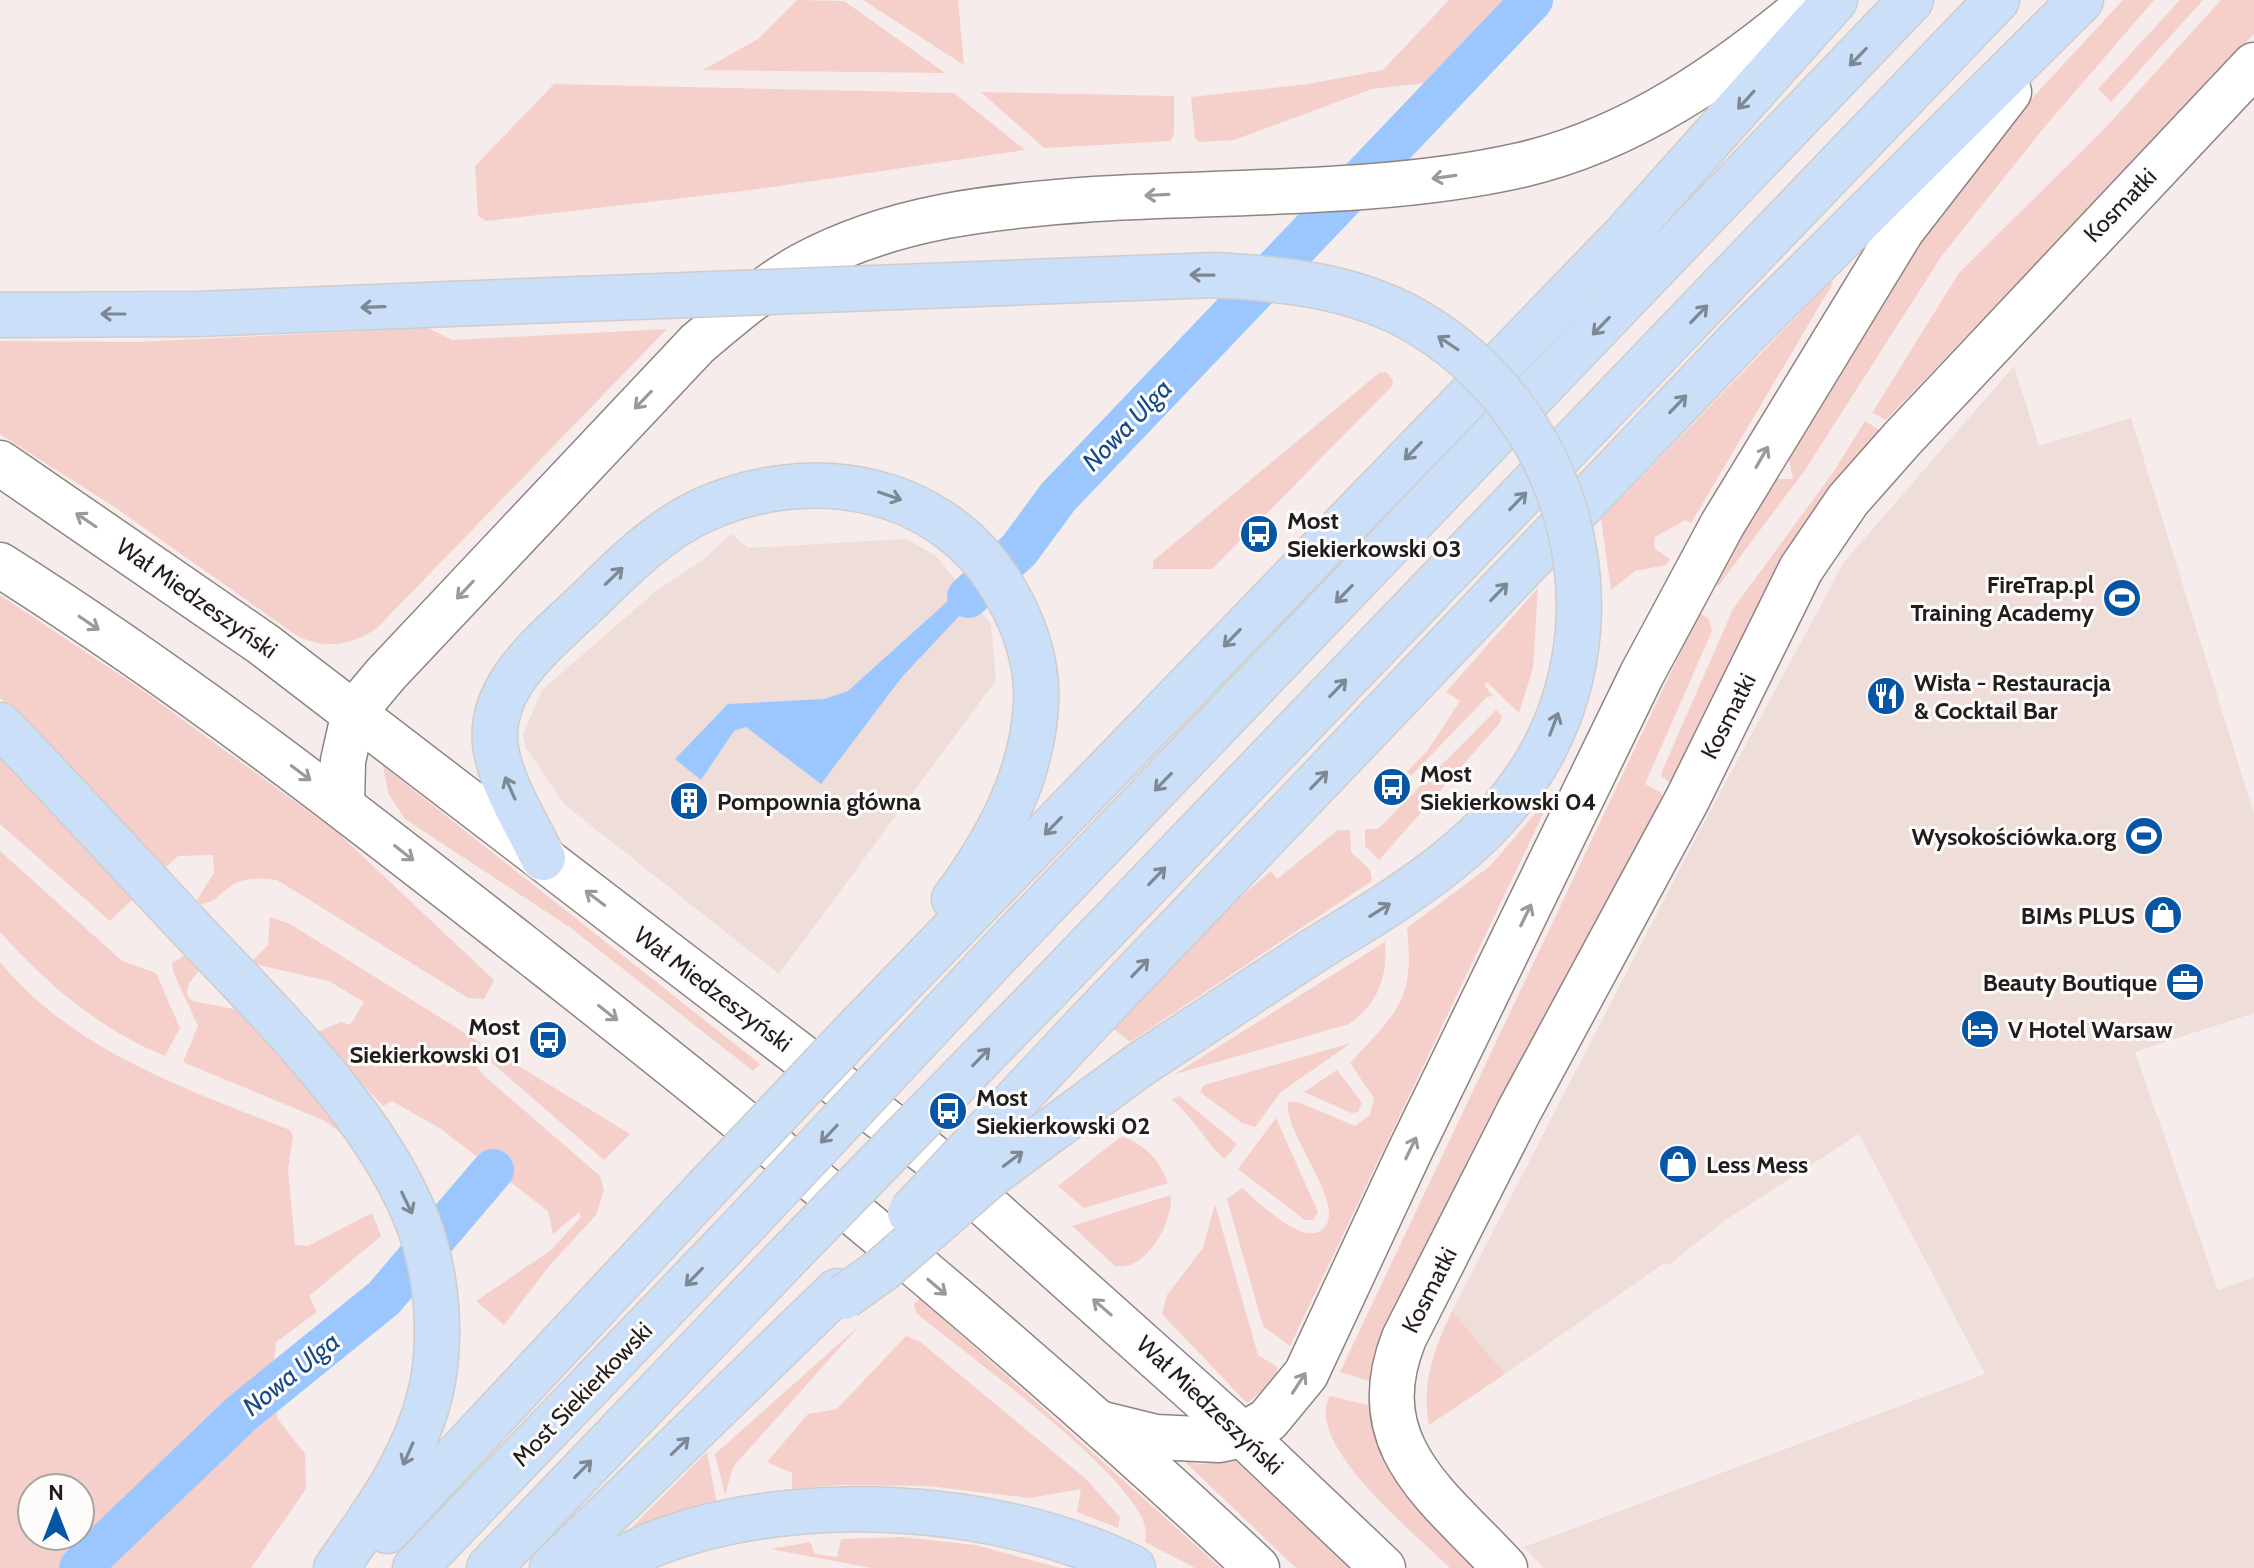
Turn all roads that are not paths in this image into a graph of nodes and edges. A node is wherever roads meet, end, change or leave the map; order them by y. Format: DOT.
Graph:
graph roads {
  1 [pos="1813,0"];
  2 [pos="1835,0"];
  3 [pos="1911,0"];
  4 [pos="1997,0"];
  5 [pos="2081,0"];
  6 [pos="2254,65"];
  7 [pos="0,315"];
  8 [pos="0,463"];
  9 [pos="0,565"];
  10 [pos="354,712"];
  11 [pos="0,725"];
  12 [pos="342,805"];
  13 [pos="543,858"];
  14 [pos="952,919"];
  15 [pos="830,1303"];
  16 [pos="1099,1423"];
  17 [pos="1243,1435"];
  18 [pos="1118,1561"];
  19 [pos="558,1563"];
  20 [pos="336,1568"];
  21 [pos="353,1568"];
  22 [pos="415,1568"];
  23 [pos="489,1568"];
  24 [pos="605,1568"];
  25 [pos="1257,1568"];
  26 [pos="1383,1568"];
  27 [pos="1505,1568"];
  1 -- 10 [label="main road, one-way"];
  2 -- 14 [label="main road, one-way"];
  3 -- 22 [label="main road, Most Siekierkowski, one-way, bridge"];
  23 -- 4 [label="main road, one-way, bridge"];
  15 -- 5 [label="main road, one-way, bridge"];
  17 -- 5 [label="main road, one-way"];
  6 -- 27 [label="main road, Kosmatki"];
  15 -- 7 [label="main road, one-way, bridge"];
  10 -- 8 [label="main road, Wał Miedzeszyński, one-way"];
  9 -- 12 [label="main road, one-way"];
  10 -- 12 [label="main road"];
  10 -- 13 [label="main road, Wał Miedzeszyński"];
  11 -- 20 [label="main road, one-way"];
  12 -- 16 [label="main road, one-way"];
  13 -- 14 [label="main road, one-way"];
  17 -- 13 [label="main road, Wał Miedzeszyński, one-way"];
  14 -- 21 [label="main road, bridge"];
  19 -- 15 [label="main road, one-way"];
  16 -- 17 [label="main road"];
  16 -- 25 [label="main road"];
  17 -- 26 [label="main road, Wał Miedzeszyński"];
  18 -- 24 [label="main road"];
}
